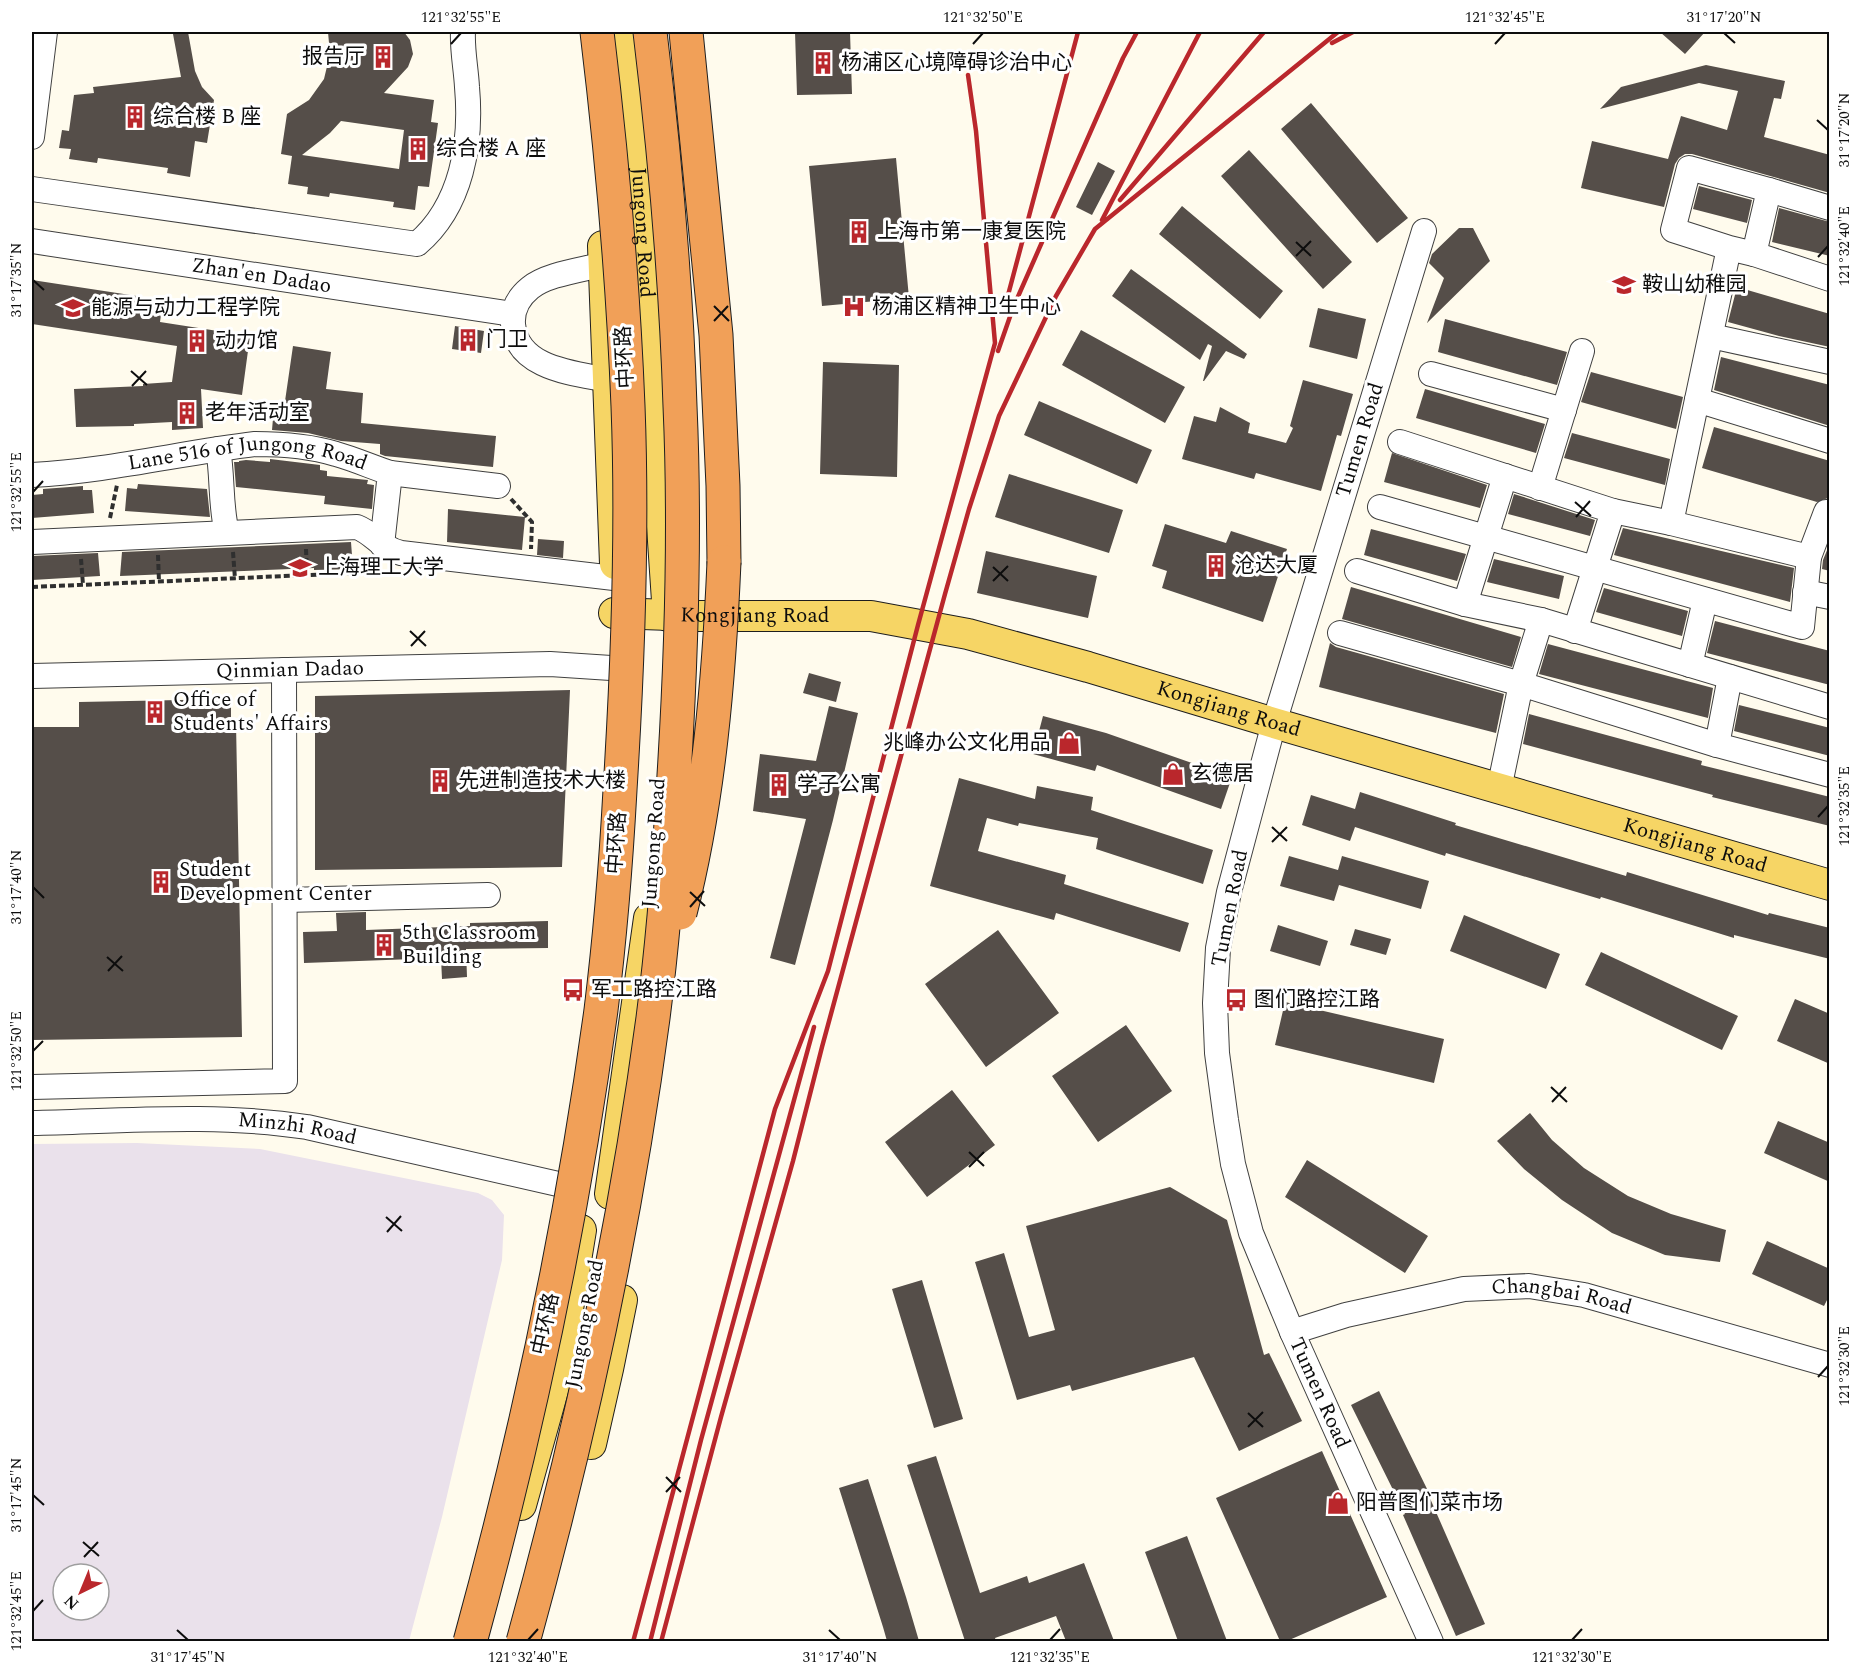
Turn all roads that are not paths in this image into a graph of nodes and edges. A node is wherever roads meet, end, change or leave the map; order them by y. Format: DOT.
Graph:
graph roads {
  1 [pos="45,32"];
  2 [pos="463,32"];
  3 [pos="582,32"];
  4 [pos="597,32"];
  5 [pos="610,32"];
  6 [pos="629,32"];
  7 [pos="650,32"];
  8 [pos="666,32"];
  9 [pos="686,32"];
  10 [pos="32,137"];
  11 [pos="32,189"];
  12 [pos="1769,190"];
  13 [pos="1830,208"];
  14 [pos="1424,231"];
  15 [pos="32,241"];
  16 [pos="1729,249"];
  17 [pos="1754,254"];
  18 [pos="620,263"];
  19 [pos="1830,279"];
  20 [pos="502,312"];
  21 [pos="688,330"];
  22 [pos="1711,336"];
  23 [pos="1582,351"];
  24 [pos="1830,362"];
  25 [pos="1431,374"];
  26 [pos="608,380"];
  27 [pos="1697,400"];
  28 [pos="1564,410"];
  29 [pos="1830,441"];
  30 [pos="1400,442"];
  31 [pos="218,449"];
  32 [pos="390,473"];
  33 [pos="32,475"];
  34 [pos="1505,477"];
  35 [pos="498,486"];
  36 [pos="1540,488"];
  37 [pos="1380,507"];
  38 [pos="1828,508"];
  39 [pos="1613,511"];
  40 [pos="1671,523"];
  41 [pos="227,533"];
  42 [pos="1485,537"];
  43 [pos="32,542"];
  44 [pos="382,545"];
  45 [pos="1809,557"];
  46 [pos="1595,568"];
  47 [pos="1357,571"];
  48 [pos="614,578"];
  49 [pos="1805,592"];
  50 [pos="1830,597"];
  51 [pos="1705,600"];
  52 [pos="1465,604"];
  53 [pos="614,613"];
  54 [pos="657,614"];
  55 [pos="698,616"];
  56 [pos="1541,620"];
  57 [pos="1575,631"];
  58 [pos="1340,633"];
  59 [pos="1690,665"];
  60 [pos="611,668"];
  61 [pos="284,670"];
  62 [pos="32,676"];
  63 [pos="1730,677"];
  64 [pos="1521,684"];
  65 [pos="1830,707"];
  66 [pos="1274,723"];
  67 [pos="1717,745"];
  68 [pos="1830,776"];
  69 [pos="1499,789"];
  70 [pos="623,883"];
  71 [pos="1830,885"];
  72 [pos="488,894"];
  73 [pos="285,900"];
  74 [pos="594,925"];
  75 [pos="653,1017"];
  76 [pos="32,1087"];
  77 [pos="32,1123"];
  78 [pos="558,1184"];
  79 [pos="622,1299"];
  80 [pos="1292,1332"];
  81 [pos="578,1358"];
  82 [pos="1830,1365"];
  83 [pos="454,1641"];
  84 [pos="470,1641"];
  85 [pos="483,1641"];
  86 [pos="507,1641"];
  87 [pos="523,1641"];
  88 [pos="540,1641"];
  89 [pos="1431,1641"];
  1 -- 10 [label="street"];
  2 -- 11 [label="street"];
  3 -- 18 [label="main road, Jungong Road"];
  4 -- 84 [label="highway, 中环路, bridge"];
  5 -- 18 [label="main road, Jungong Road"];
  6 -- 18 [label="main road, Jungong Road"];
  7 -- 75 [label="highway, bridge"];
  8 -- 21 [label="main road, Jungong Road"];
  9 -- 75 [label="highway, bridge"];
  12 -- 13 [label="street"];
  12 -- 16 [label="street"];
  12 -- 17 [label="street"];
  14 -- 66 [label="street, Tumen Road"];
  15 -- 20 [label="street, Zhan'en Dadao"];
  16 -- 17 [label="street"];
  16 -- 22 [label="street"];
  17 -- 19 [label="street"];
  18 -- 20 [label="street"];
  18 -- 21 [label="main road"];
  18 -- 26 [label="main road, Jungong Road"];
  18 -- 54 [label="main road, Jungong Road"];
  20 -- 26 [label="street"];
  21 -- 55 [label="main road, Jungong Road"];
  22 -- 24 [label="street"];
  22 -- 27 [label="street"];
  23 -- 28 [label="street"];
  25 -- 28 [label="street"];
  26 -- 48 [label="main road, Jungong Road"];
  27 -- 29 [label="street"];
  27 -- 40 [label="street"];
  28 -- 36 [label="street"];
  30 -- 34 [label="street"];
  31 -- 32 [label="street, Lane 516 of Jungong Road"];
  31 -- 33 [label="street, Lane 516 of Jungong Road"];
  31 -- 41 [label="street"];
  32 -- 35 [label="street"];
  32 -- 44 [label="street, Lane 516 of Jungong Road"];
  34 -- 36 [label="street"];
  34 -- 42 [label="street"];
  36 -- 39 [label="street"];
  37 -- 42 [label="street"];
  38 -- 45 [label="street"];
  39 -- 40 [label="street"];
  39 -- 46 [label="street"];
  40 -- 45 [label="street"];
  41 -- 43 [label="street"];
  41 -- 44 [label="street"];
  42 -- 46 [label="street"];
  42 -- 52 [label="street"];
  44 -- 48 [label="street"];
  45 -- 49 [label="street"];
  46 -- 51 [label="street"];
  46 -- 57 [label="street"];
  47 -- 52 [label="street"];
  48 -- 53 [label="main road, Jungong Road"];
  49 -- 50 [label="street"];
  49 -- 51 [label="street"];
  51 -- 59 [label="street"];
  52 -- 56 [label="street"];
  53 -- 54 [label="main road, Kongjiang Road"];
  53 -- 60 [label="main road, Jungong Road"];
  54 -- 55 [label="main road, Kongjiang Road"];
  54 -- 70 [label="main road, Jungong Road"];
  54 -- 81 [label="main road, Jungong Road"];
  55 -- 66 [label="main road, Kongjiang Road"];
  55 -- 79 [label="main road, Jungong Road"];
  56 -- 57 [label="street"];
  56 -- 64 [label="street"];
  57 -- 59 [label="street"];
  58 -- 64 [label="street"];
  59 -- 63 [label="street"];
  60 -- 61 [label="street, Qinmian Dadao"];
  60 -- 74 [label="main road, Jungong Road"];
  61 -- 62 [label="street, Qinmian Dadao"];
  61 -- 73 [label="street"];
  63 -- 65 [label="street"];
  63 -- 67 [label="street"];
  64 -- 67 [label="street"];
  64 -- 69 [label="street"];
  66 -- 69 [label="main road, Kongjiang Road"];
  66 -- 80 [label="street, Tumen Road"];
  67 -- 68 [label="street"];
  69 -- 71 [label="main road, Kongjiang Road"];
  70 -- 74 [label="main road"];
  70 -- 85 [label="main road, Jungong Road"];
  72 -- 73 [label="street"];
  73 -- 76 [label="street"];
  74 -- 78 [label="main road, Jungong Road"];
  75 -- 87 [label="highway, bridge"];
  77 -- 78 [label="street, Minzhi Road"];
  78 -- 83 [label="main road, Jungong Road"];
  79 -- 81 [label="main road"];
  79 -- 88 [label="main road, Jungong Road"];
  80 -- 82 [label="street, Changbai Road"];
  80 -- 89 [label="street, Tumen Road"];
  81 -- 86 [label="main road, Jungong Road"];
}
